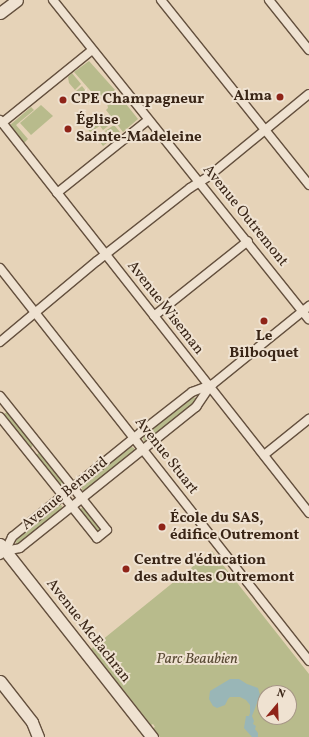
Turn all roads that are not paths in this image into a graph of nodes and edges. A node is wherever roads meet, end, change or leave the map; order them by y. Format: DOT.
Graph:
graph roads {
  1 [pos="17,0"];
  2 [pos="53,0"];
  3 [pos="161,0"];
  4 [pos="270,0"];
  5 [pos="0,13"];
  6 [pos="92,50"];
  7 [pos="309,50"];
  8 [pos="309,94"];
  9 [pos="148,120"];
  10 [pos="1,122"];
  11 [pos="265,129"];
  12 [pos="199,182"];
  13 [pos="309,184"];
  14 [pos="57,193"];
  15 [pos="248,242"];
  16 [pos="106,255"];
  17 [pos="0,268"];
  18 [pos="306,309"];
  19 [pos="36,313"];
  20 [pos="154,316"];
  21 [pos="309,319"];
  22 [pos="0,342"];
  23 [pos="210,386"];
  24 [pos="0,396"];
  25 [pos="0,417"];
  26 [pos="309,419"];
  27 [pos="135,438"];
  28 [pos="142,449"];
  29 [pos="264,455"];
  30 [pos="73,488"];
  31 [pos="62,496"];
  32 [pos="82,498"];
  33 [pos="71,507"];
  34 [pos="309,513"];
  35 [pos="2,550"];
  36 [pos="309,661"];
  37 [pos="0,681"];
  38 [pos="38,737"];
  39 [pos="152,737"];
  1 -- 5 [label="street"];
  2 -- 6 [label="street, Avenue Outremont"];
  3 -- 11 [label="street"];
  4 -- 7 [label="street"];
  6 -- 9 [label="street, Avenue Outremont"];
  6 -- 10 [label="street"];
  8 -- 11 [label="street"];
  9 -- 12 [label="street, Avenue Outremont"];
  9 -- 14 [label="street"];
  10 -- 14 [label="street, Avenue Wiseman"];
  11 -- 12 [label="street"];
  11 -- 13 [label="street"];
  12 -- 15 [label="street, Avenue Outremont"];
  12 -- 16 [label="street"];
  14 -- 16 [label="street, Avenue Wiseman"];
  15 -- 18 [label="street, Avenue Outremont"];
  15 -- 20 [label="street"];
  16 -- 19 [label="street"];
  16 -- 20 [label="street, Avenue Wiseman"];
  17 -- 19 [label="street, Avenue Stuart"];
  18 -- 21 [label="street, Avenue Outremont"];
  18 -- 23 [label="street, Avenue Bernard"];
  19 -- 22 [label="street"];
  19 -- 27 [label="street, Avenue Stuart"];
  20 -- 23 [label="street, Avenue Wiseman"];
  23 -- 27 [label="street, Avenue Bernard"];
  23 -- 28 [label="street, Avenue Bernard"];
  23 -- 29 [label="street, Avenue Wiseman"];
  24 -- 30 [label="street"];
  25 -- 31 [label="street"];
  26 -- 29 [label="street"];
  27 -- 28 [label="street, Avenue Stuart"];
  27 -- 30 [label="street, Avenue Bernard"];
  28 -- 32 [label="street, Avenue Bernard"];
  28 -- 36 [label="street, Avenue Stuart"];
  29 -- 34 [label="street, Avenue Wiseman"];
  30 -- 31 [label="street, Avenue Bernard"];
  30 -- 32 [label="street"];
  31 -- 33 [label="street"];
  31 -- 35 [label="street, Avenue Bernard"];
  32 -- 33 [label="street, Avenue Bernard"];
  32 -- 33 [label="street"];
  33 -- 35 [label="street, Avenue Bernard"];
  35 -- 39 [label="street, Avenue McEachran"];
  37 -- 38 [label="street"];
}
